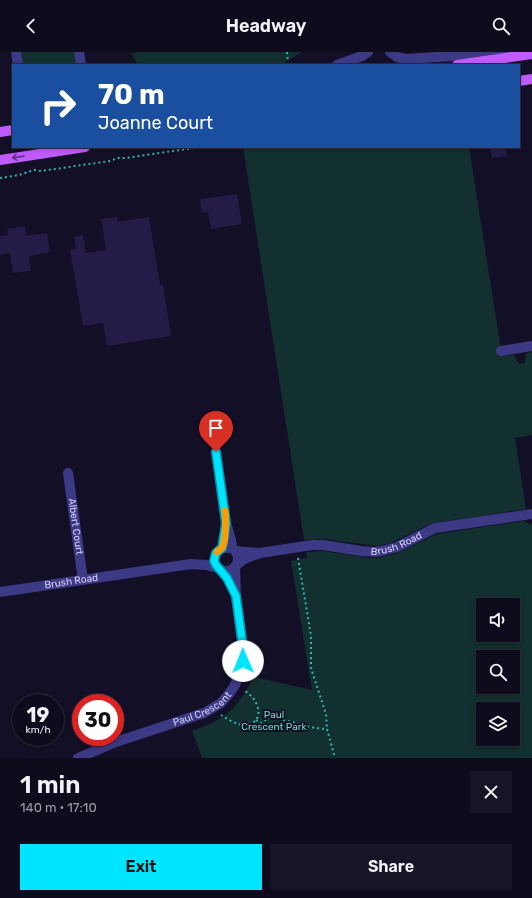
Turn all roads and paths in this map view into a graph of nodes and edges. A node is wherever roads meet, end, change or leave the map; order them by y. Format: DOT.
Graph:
graph roads {
  1 [pos="16,52"];
  2 [pos="79,52"];
  3 [pos="287,52"];
  4 [pos="368,52"];
  5 [pos="390,52"];
  6 [pos="525,52"];
  7 [pos="532,54"];
  8 [pos="288,62"];
  9 [pos="18,64"];
  10 [pos="81,64"];
  11 [pos="340,64"];
  12 [pos="464,64"];
  13 [pos="532,79"];
  14 [pos="520,81"];
  15 [pos="12,130"];
  16 [pos="0,132"];
  17 [pos="78,148"];
  18 [pos="193,148"];
  19 [pos="0,160"];
  20 [pos="0,178"];
  21 [pos="532,346"];
  22 [pos="501,351"];
  23 [pos="216,452"];
  24 [pos="68,474"];
  25 [pos="532,514"];
  26 [pos="226,550"];
  27 [pos="260,553"];
  28 [pos="298,558"];
  29 [pos="191,564"];
  30 [pos="236,566"];
  31 [pos="220,569"];
  32 [pos="83,580"];
  33 [pos="0,592"];
  34 [pos="236,596"];
  35 [pos="246,691"];
  36 [pos="212,709"];
  37 [pos="256,720"];
  38 [pos="327,729"];
  39 [pos="78,758"];
  40 [pos="334,758"];
  1 -- 9 [label="street"];
  2 -- 10 [label="street"];
  3 -- 8 [label="path"];
  4 -- 11 [label="street"];
  5 -- 6 [label="street"];
  7 -- 12 [label="main road"];
  13 -- 14 [label="main road"];
  15 -- 16 [label="main road"];
  17 -- 19 [label="main road, one-way"];
  18 -- 20 [label="path"];
  21 -- 22 [label="street"];
  23 -- 26 [label="street"];
  24 -- 32 [label="street, Albert Court"];
  25 -- 27 [label="street, Brush Road"];
  26 -- 27 [label="street, Brush Road"];
  26 -- 29 [label="street, Brush Road"];
  26 -- 30 [label="street"];
  26 -- 31 [label="street"];
  27 -- 30 [label="street, Brush Road"];
  28 -- 38 [label="path"];
  29 -- 31 [label="street, Brush Road"];
  29 -- 32 [label="street, Brush Road"];
  30 -- 31 [label="street"];
  30 -- 34 [label="street, Paul Crescent"];
  31 -- 34 [label="street, Paul Crescent"];
  32 -- 33 [label="street, Brush Road"];
  34 -- 36 [label="street, Paul Crescent"];
  35 -- 37 [label="path"];
  36 -- 37 [label="path"];
  36 -- 39 [label="street, Paul Crescent"];
  37 -- 38 [label="path"];
  38 -- 40 [label="path"];
}
